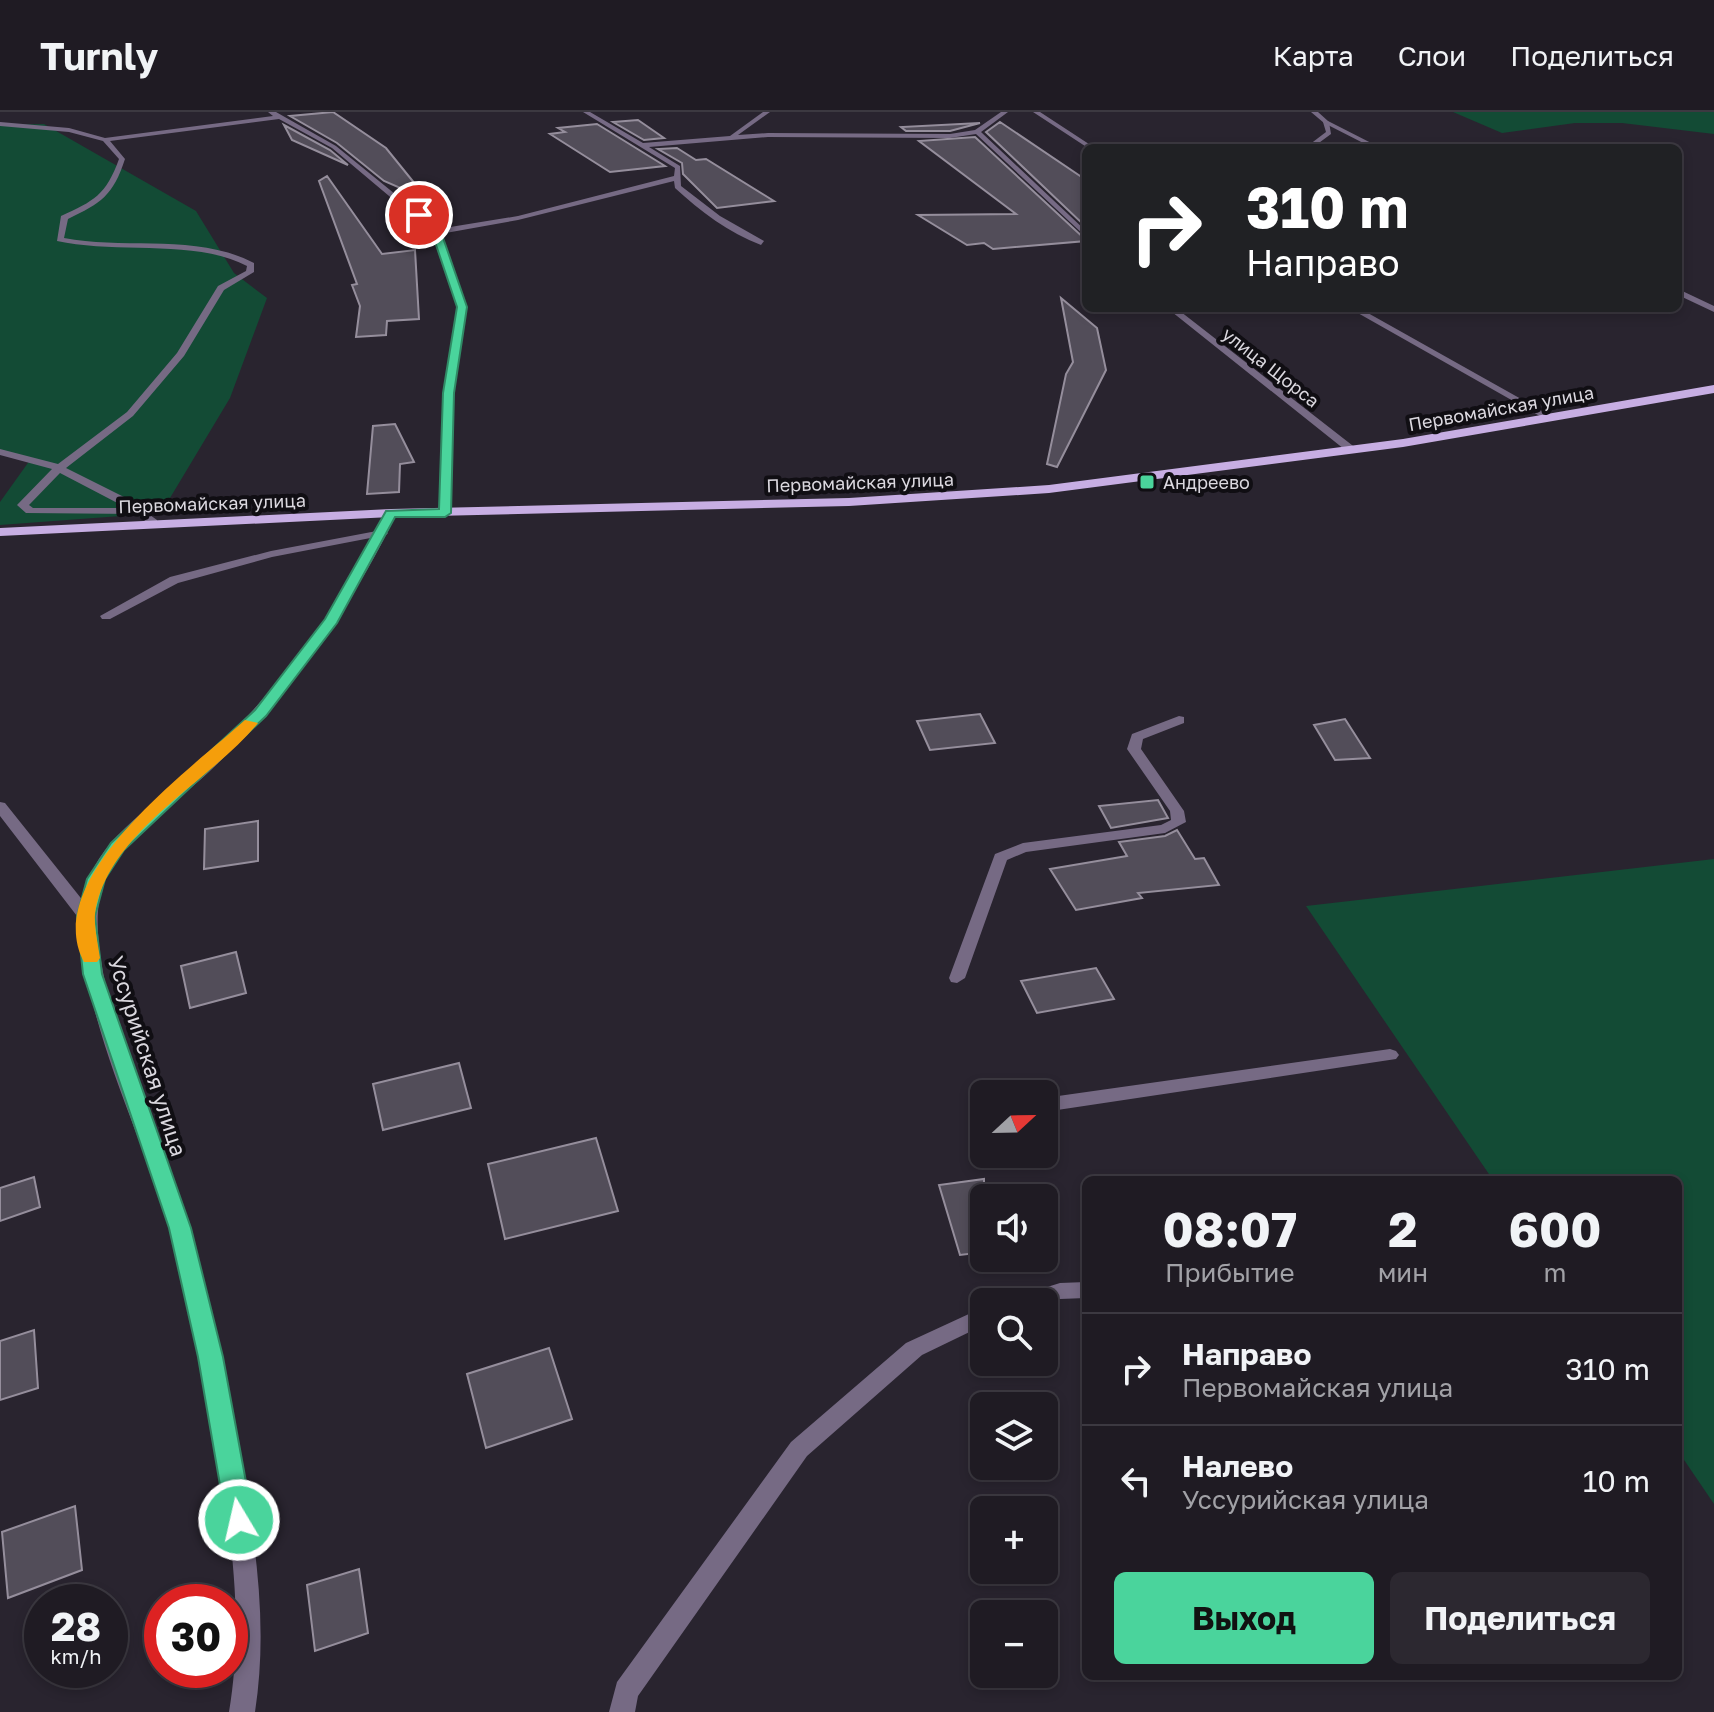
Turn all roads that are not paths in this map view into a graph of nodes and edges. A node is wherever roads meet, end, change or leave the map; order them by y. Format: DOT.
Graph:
graph roads {
  1 [pos="586,112"];
  2 [pos="767,112"];
  3 [pos="1005,112"];
  4 [pos="1036,112"];
  5 [pos="1314,112"];
  6 [pos="275,114"];
  7 [pos="1326,122"];
  8 [pos="0,124"];
  9 [pos="977,132"];
  10 [pos="733,136"];
  11 [pos="105,140"];
  12 [pos="1086,144"];
  13 [pos="1314,144"];
  14 [pos="1370,144"];
  15 [pos="644,145"];
  16 [pos="676,178"];
  17 [pos="1082,231"];
  18 [pos="436,232"];
  19 [pos="761,243"];
  20 [pos="1682,294"];
  21 [pos="1714,309"];
  22 [pos="1176,312"];
  23 [pos="1360,312"];
  24 [pos="1714,389"];
  25 [pos="1548,417"];
  26 [pos="1353,451"];
  27 [pos="0,452"];
  28 [pos="59,468"];
  29 [pos="141,511"];
  30 [pos="391,513"];
  31 [pos="445,513"];
  32 [pos="153,522"];
  33 [pos="0,532"];
  34 [pos="382,533"];
  35 [pos="106,616"];
  36 [pos="1179,720"];
  37 [pos="0,806"];
  38 [pos="86,916"];
  39 [pos="957,978"];
  40 [pos="1390,1055"];
  41 [pos="1058,1103"];
  42 [pos="1082,1290"];
  43 [pos="1058,1292"];
  44 [pos="970,1322"];
  45 [pos="242,1712"];
  46 [pos="622,1712"];
  1 -- 15 [label="street"];
  2 -- 10 [label="street"];
  3 -- 9 [label="street"];
  4 -- 12 [label="street"];
  5 -- 7 [label="street"];
  6 -- 11 [label="street"];
  6 -- 18 [label="street"];
  7 -- 13 [label="street"];
  7 -- 14 [label="street"];
  8 -- 11 [label="street"];
  9 -- 10 [label="street"];
  9 -- 17 [label="street"];
  10 -- 15 [label="street"];
  11 -- 28 [label="street"];
  15 -- 16 [label="street"];
  16 -- 18 [label="street"];
  16 -- 19 [label="street"];
  18 -- 31 [label="street"];
  20 -- 21 [label="street"];
  22 -- 26 [label="street, улица Щорса"];
  23 -- 25 [label="street"];
  24 -- 25 [label="main road, Первомайская улица"];
  25 -- 26 [label="main road, Первомайская улица"];
  26 -- 31 [label="main road, Первомайская улица"];
  27 -- 28 [label="street"];
  28 -- 29 [label="street"];
  28 -- 29 [label="street"];
  29 -- 32 [label="street"];
  30 -- 31 [label="main road, Первомайская улица"];
  30 -- 32 [label="main road, Первомайская улица"];
  30 -- 34 [label="street, Уссурийская улица"];
  32 -- 33 [label="main road, Первомайская улица"];
  34 -- 35 [label="street"];
  34 -- 38 [label="street, Уссурийская улица"];
  36 -- 39 [label="street"];
  37 -- 38 [label="street"];
  38 -- 45 [label="street, Уссурийская улица"];
  40 -- 41 [label="street"];
  42 -- 43 [label="street"];
  44 -- 46 [label="street"];
}
